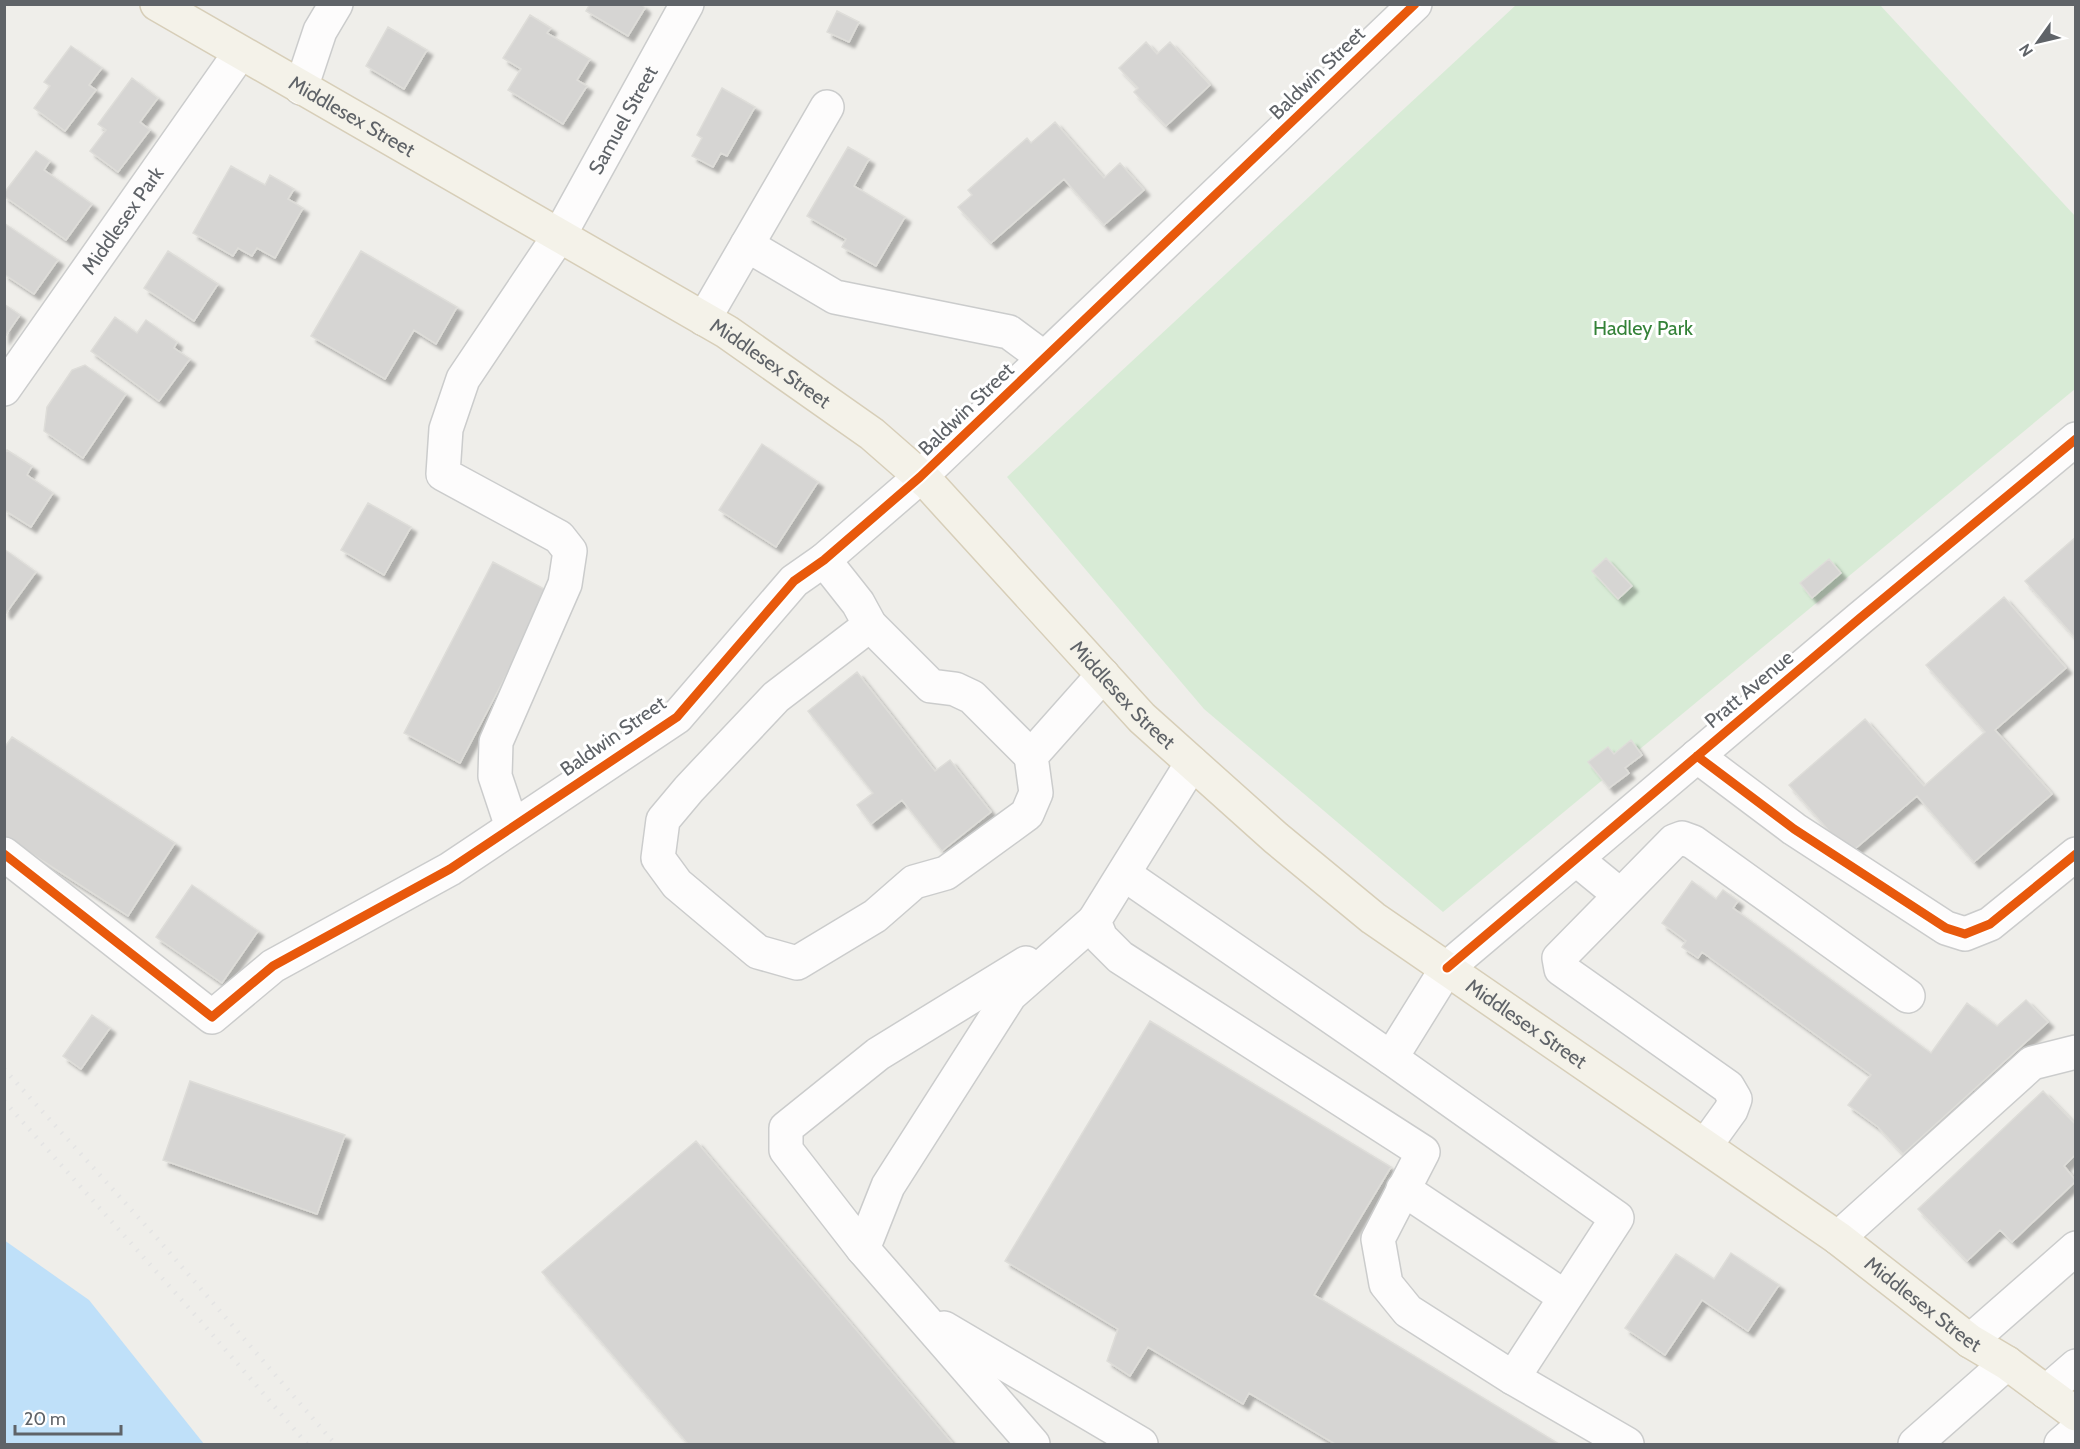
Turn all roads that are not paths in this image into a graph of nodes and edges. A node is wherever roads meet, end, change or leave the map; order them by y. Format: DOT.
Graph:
graph roads {
  1 [pos="157,4"];
  2 [pos="336,4"];
  3 [pos="687,4"];
  4 [pos="1415,4"];
  5 [pos="240,53"];
  6 [pos="301,88"];
  7 [pos="827,107"];
  8 [pos="559,236"];
  9 [pos="747,245"];
  10 [pos="704,319"];
  11 [pos="1044,358"];
  12 [pos="4,389"];
  13 [pos="2076,439"];
  14 [pos="920,477"];
  15 [pos="824,560"];
  16 [pos="870,625"];
  17 [pos="1103,675"];
  18 [pos="1031,756"];
  19 [pos="1697,756"];
  20 [pos="1192,763"];
  21 [pos="519,823"];
  22 [pos="4,854"];
  23 [pos="2076,854"];
  24 [pos="1576,859"];
  25 [pos="1124,874"];
  26 [pos="1620,895"];
  27 [pos="1094,921"];
  28 [pos="1447,968"];
  29 [pos="1908,996"];
  30 [pos="2076,1052"];
  31 [pos="1391,1058"];
  32 [pos="1705,1146"];
  33 [pos="1403,1189"];
  34 [pos="1838,1238"];
  35 [pos="2076,1248"];
  36 [pos="863,1249"];
  37 [pos="1566,1297"];
  38 [pos="920,1314"];
  39 [pos="1970,1341"];
  40 [pos="2007,1363"];
  41 [pos="2076,1366"];
  42 [pos="1513,1378"];
  43 [pos="2046,1392"];
  44 [pos="2076,1414"];
  45 [pos="2076,1431"];
  46 [pos="1033,1444"];
  47 [pos="1141,1444"];
  48 [pos="1627,1444"];
  49 [pos="1915,1444"];
  50 [pos="2061,1444"];
  1 -- 5 [label="main road, Middlesex Street"];
  2 -- 6 [label="street"];
  3 -- 8 [label="street, Samuel Street"];
  4 -- 11 [label="street, Baldwin Street"];
  5 -- 6 [label="main road, Middlesex Street"];
  5 -- 12 [label="street, Middlesex Park"];
  6 -- 8 [label="main road, Middlesex Street"];
  7 -- 9 [label="street"];
  8 -- 10 [label="main road, Middlesex Street"];
  8 -- 21 [label="street, Samuel Street"];
  9 -- 10 [label="street"];
  9 -- 11 [label="street"];
  10 -- 14 [label="main road, Middlesex Street"];
  11 -- 14 [label="street, Baldwin Street"];
  13 -- 19 [label="street, Pratt Avenue"];
  14 -- 15 [label="street, Baldwin Street"];
  14 -- 17 [label="main road, Middlesex Street"];
  15 -- 16 [label="street"];
  15 -- 21 [label="street, Baldwin Street"];
  16 -- 18 [label="street"];
  16 -- 18 [label="street"];
  17 -- 18 [label="street"];
  17 -- 20 [label="main road, Middlesex Street"];
  19 -- 23 [label="street"];
  19 -- 24 [label="street, Pratt Avenue"];
  20 -- 25 [label="street"];
  20 -- 28 [label="main road, Middlesex Street"];
  21 -- 22 [label="street, Baldwin Street"];
  24 -- 26 [label="street"];
  24 -- 28 [label="street, Pratt Avenue"];
  25 -- 27 [label="street"];
  25 -- 31 [label="street"];
  26 -- 29 [label="street"];
  26 -- 32 [label="street"];
  27 -- 33 [label="street"];
  27 -- 36 [label="street"];
  27 -- 36 [label="street"];
  28 -- 31 [label="street, Pratt Avenue"];
  28 -- 32 [label="main road, Middlesex Street"];
  30 -- 34 [label="street"];
  31 -- 37 [label="street"];
  32 -- 34 [label="main road, Middlesex Street"];
  33 -- 37 [label="street"];
  33 -- 42 [label="street"];
  34 -- 39 [label="main road, Middlesex Street"];
  35 -- 39 [label="street"];
  36 -- 38 [label="street"];
  37 -- 42 [label="street"];
  38 -- 46 [label="street"];
  38 -- 47 [label="street"];
  39 -- 40 [label="main road, Middlesex Street"];
  40 -- 43 [label="main road, Middlesex Street"];
  40 -- 49 [label="street"];
  41 -- 43 [label="street"];
  42 -- 48 [label="street"];
  43 -- 44 [label="main road, Middlesex Street"];
  45 -- 50 [label="street"];
}
